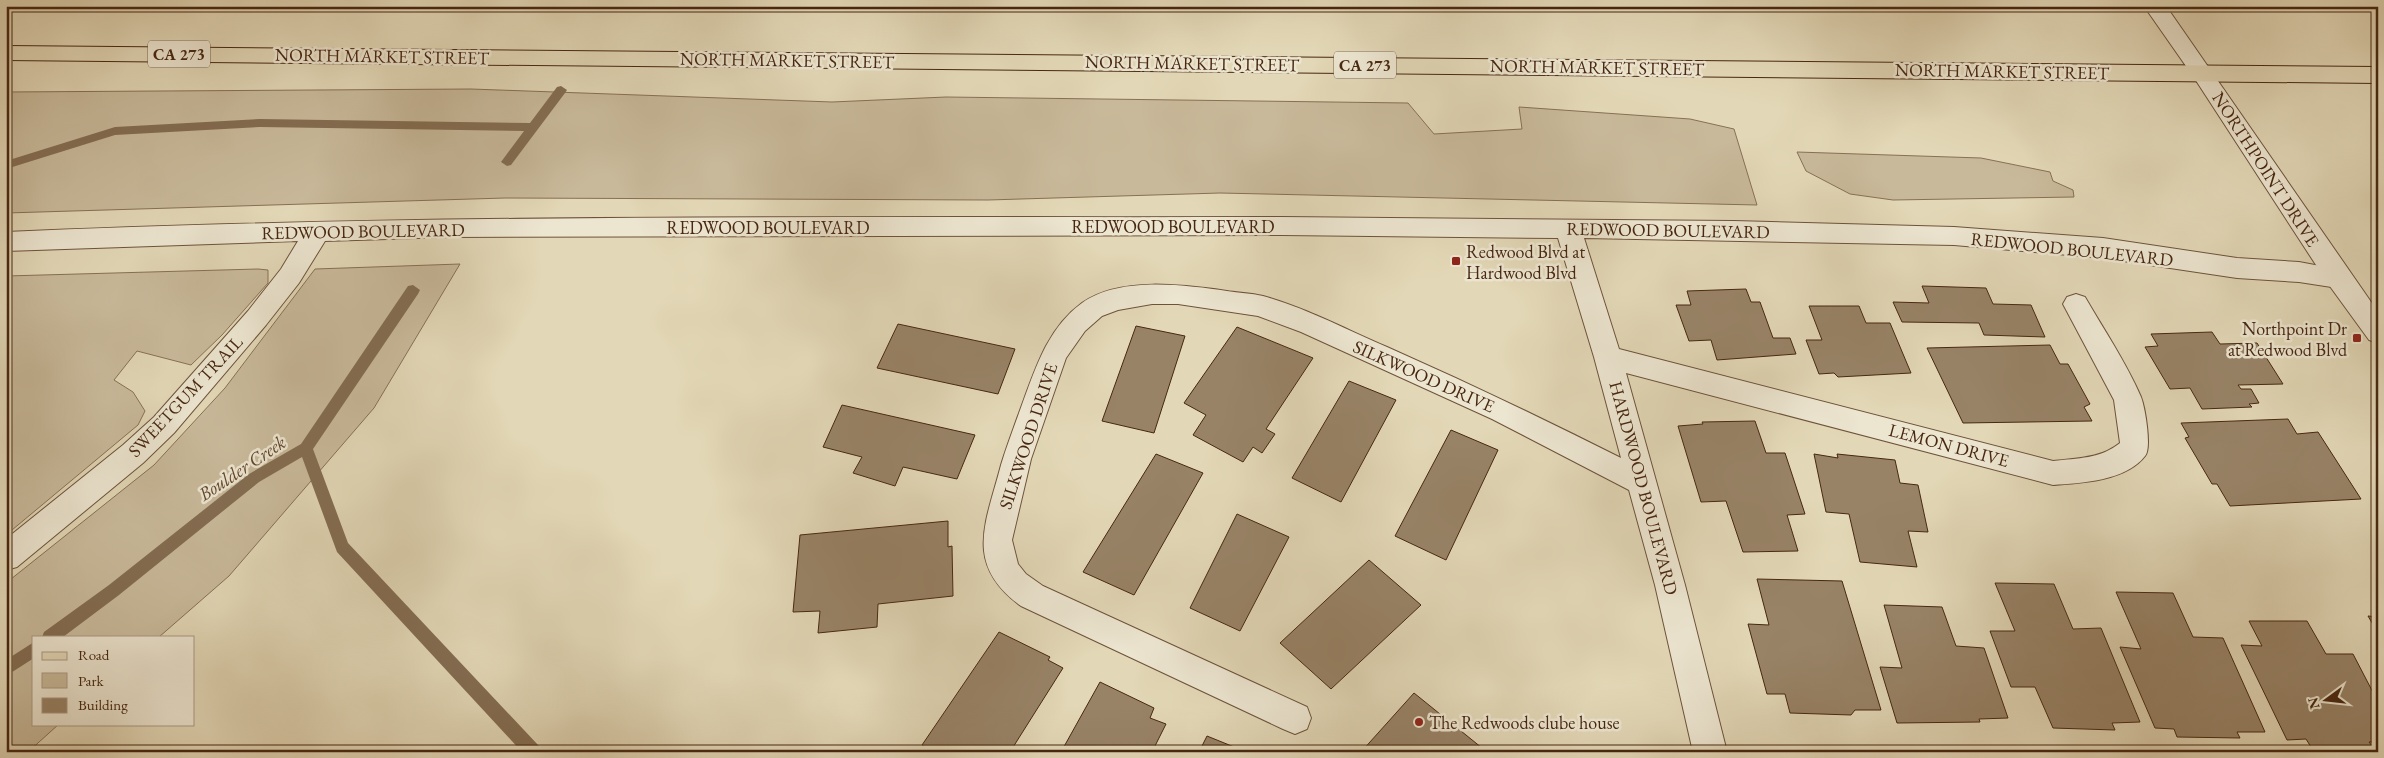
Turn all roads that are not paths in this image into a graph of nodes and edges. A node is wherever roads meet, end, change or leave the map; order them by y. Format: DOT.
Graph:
graph roads {
  1 [pos="2155,6"];
  2 [pos="6,53"];
  3 [pos="2203,74"];
  4 [pos="2378,75"];
  5 [pos="1568,228"];
  6 [pos="318,232"];
  7 [pos="6,242"];
  8 [pos="2338,278"];
  9 [pos="2076,304"];
  10 [pos="2378,332"];
  11 [pos="1608,357"];
  12 [pos="1642,482"];
  13 [pos="6,557"];
  14 [pos="1295,718"];
  15 [pos="1710,752"];
  1 -- 3 [label="street, NORTHPOINT DRIVE"];
  2 -- 3 [label="main road, NORTH MARKET STREET / CA 273"];
  3 -- 4 [label="main road, NORTH MARKET STREET / CA 273"];
  3 -- 8 [label="street, NORTHPOINT DRIVE"];
  5 -- 6 [label="street, REDWOOD BOULEVARD"];
  5 -- 8 [label="street, REDWOOD BOULEVARD"];
  5 -- 11 [label="street, HARDWOOD BOULEVARD"];
  6 -- 7 [label="street, REDWOOD BOULEVARD"];
  6 -- 13 [label="street, SWEETGUM TRAIL"];
  8 -- 10 [label="street, NORTHPOINT DRIVE"];
  9 -- 11 [label="street, LEMON DRIVE"];
  11 -- 12 [label="street, HARDWOOD BOULEVARD"];
  12 -- 14 [label="street, SILKWOOD DRIVE"];
  12 -- 15 [label="street, HARDWOOD BOULEVARD"];
}
